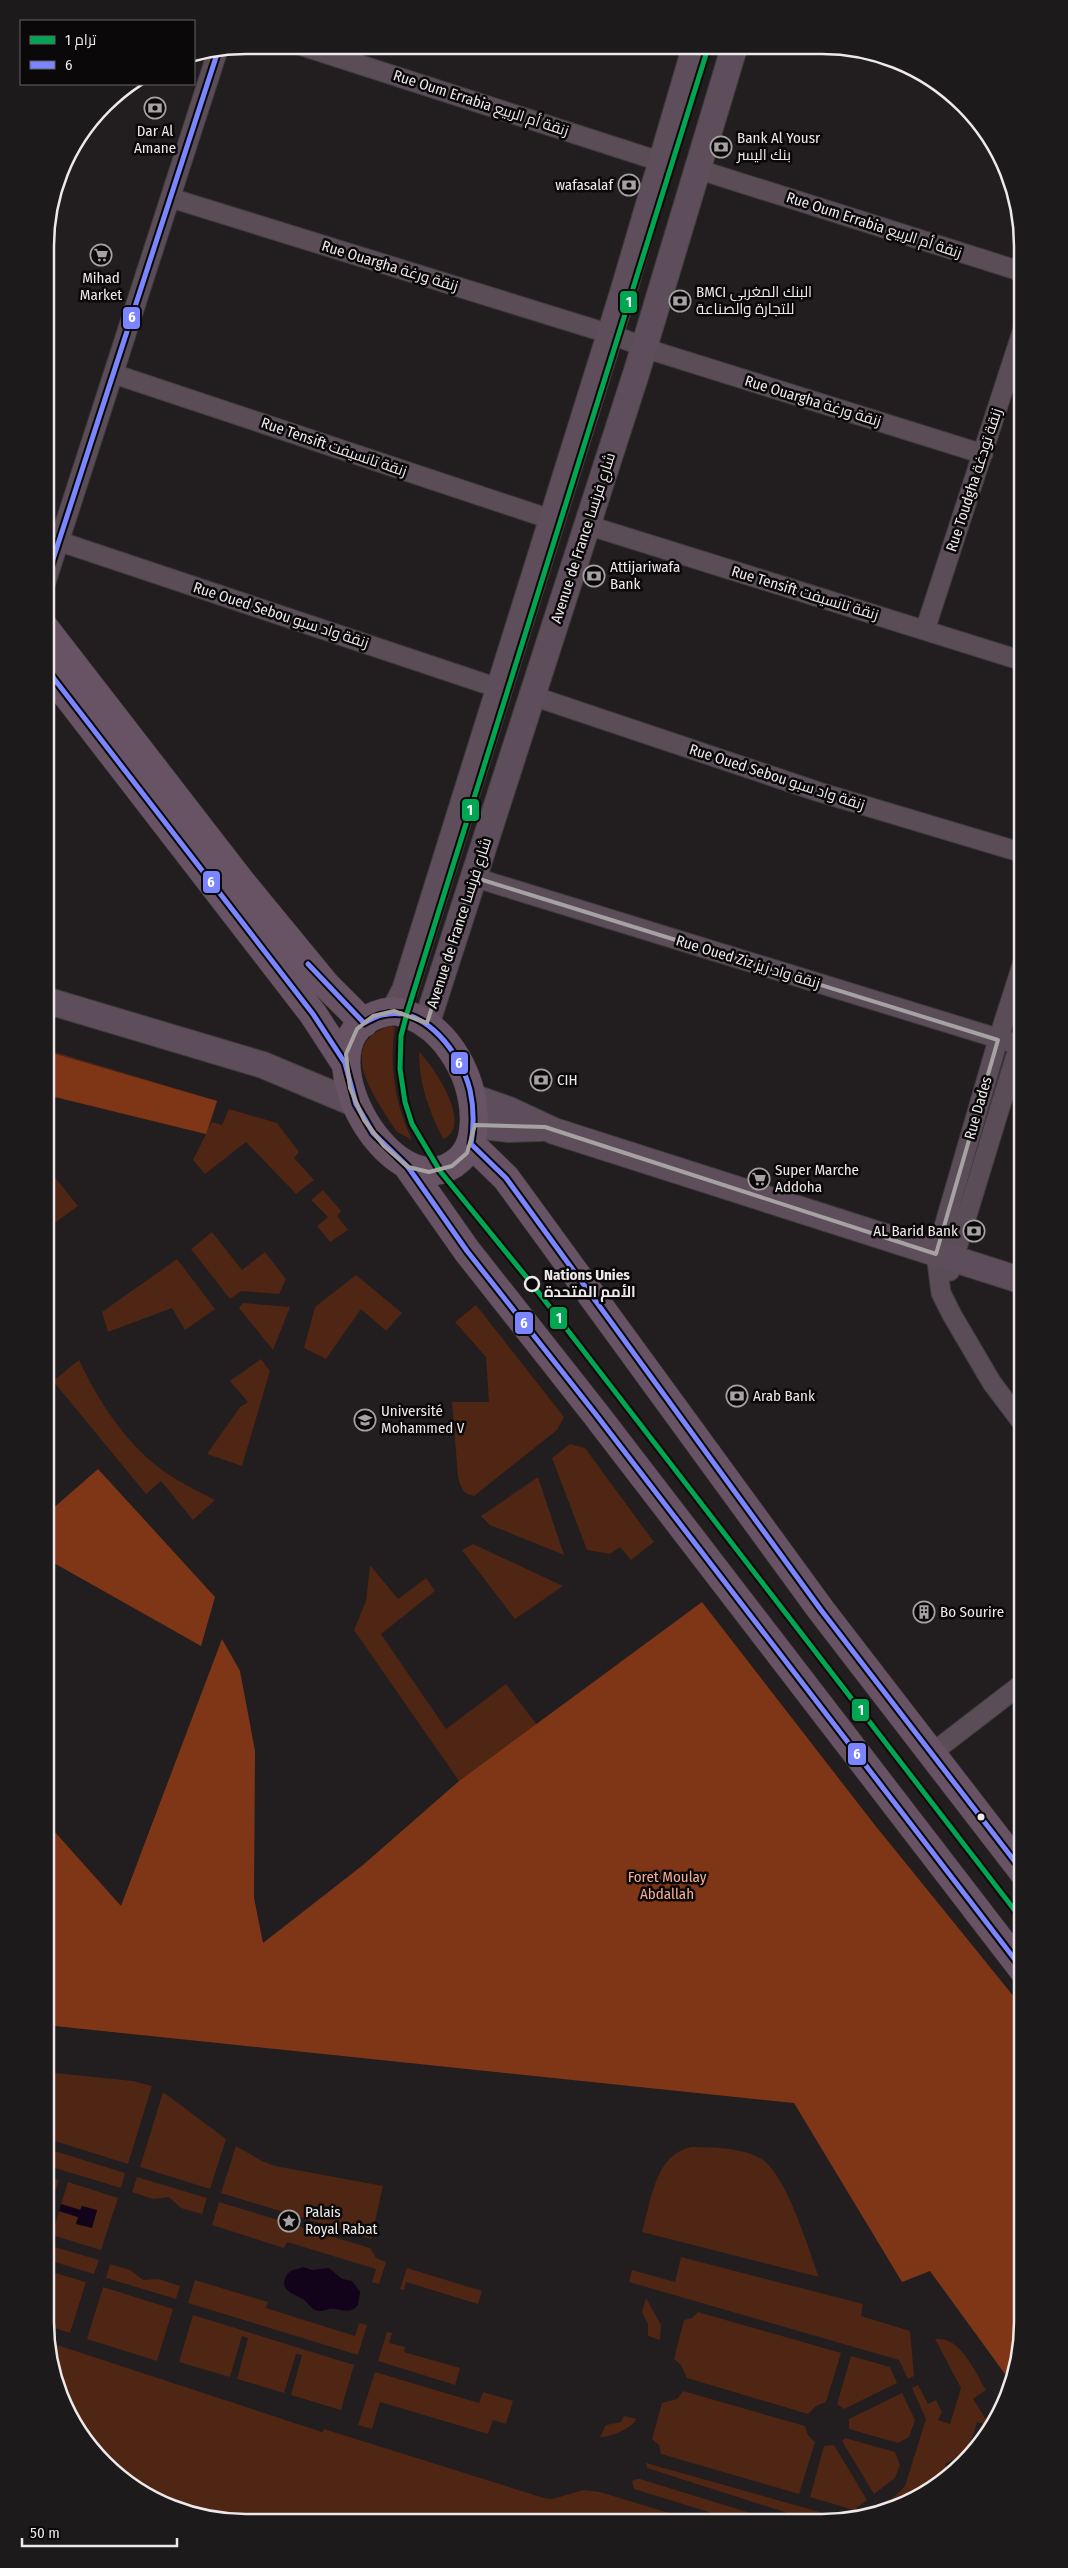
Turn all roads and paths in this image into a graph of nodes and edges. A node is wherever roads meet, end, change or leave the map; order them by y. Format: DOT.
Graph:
graph roads {
  1 [pos="328,54"];
  2 [pos="693,54"];
  3 [pos="732,54"];
  4 [pos="216,56"];
  5 [pos="662,162"];
  6 [pos="697,169"];
  7 [pos="171,198"];
  8 [pos="1014,269"];
  9 [pos="610,334"];
  10 [pos="644,348"];
  11 [pos="1014,358"];
  12 [pos="114,374"];
  13 [pos="983,454"];
  14 [pos="552,520"];
  15 [pos="588,525"];
  16 [pos="61,542"];
  17 [pos="54,561"];
  18 [pos="925,630"];
  19 [pos="54,640"];
  20 [pos="1014,659"];
  21 [pos="54,679"];
  22 [pos="501,689"];
  23 [pos="533,696"];
  24 [pos="1014,850"];
  25 [pos="474,877"];
  26 [pos="1014,990"];
  27 [pos="54,1003"];
  28 [pos="394,1011"];
  29 [pos="364,1022"];
  30 [pos="426,1025"];
  31 [pos="998,1040"];
  32 [pos="1014,1041"];
  33 [pos="1014,1061"];
  34 [pos="263,1065"];
  35 [pos="346,1069"];
  36 [pos="472,1097"];
  37 [pos="356,1104"];
  38 [pos="545,1128"];
  39 [pos="473,1134"];
  40 [pos="408,1167"];
  41 [pos="946,1257"];
  42 [pos="1014,1278"];
  43 [pos="1014,1412"];
  44 [pos="1014,1690"];
  45 [pos="932,1753"];
  46 [pos="1014,1860"];
  47 [pos="1014,1958"];
  1 -- 5 [label="street, Rue Oum Errabia زنقة أم الربيع"];
  2 -- 5 [label="street, Avenue de France شارع فرنسا"];
  3 -- 6 [label="street, Avenue de France شارع فرنسا"];
  4 -- 7 [label="street"];
  5 -- 9 [label="street, Avenue de France شارع فرنسا"];
  6 -- 8 [label="street, Rue Oum Errabia زنقة أم الربيع"];
  6 -- 10 [label="street, Avenue de France شارع فرنسا"];
  7 -- 9 [label="street, Rue Ouargha زنقة ورغة"];
  7 -- 12 [label="street"];
  9 -- 10 [label="street, Rue Ouargha زنقة ورغة"];
  9 -- 14 [label="street, Avenue de France شارع فرنسا"];
  10 -- 13 [label="street, Rue Ouargha زنقة ورغة"];
  10 -- 15 [label="street, Avenue de France شارع فرنسا"];
  11 -- 13 [label="street, Rue Toudgha زنقة تودغة"];
  12 -- 14 [label="street, Rue Tensift زنقة تانسيفت"];
  12 -- 16 [label="street"];
  13 -- 18 [label="street, Rue Toudgha زنقة تودغة"];
  14 -- 22 [label="street, Avenue de France شارع فرنسا"];
  15 -- 18 [label="street, Rue Tensift زنقة تانسيفت"];
  15 -- 23 [label="street, Avenue de France شارع فرنسا"];
  16 -- 17 [label="street"];
  16 -- 22 [label="street, Rue Oued Sebou زنقة واد سبو"];
  18 -- 20 [label="street, Rue Tensift زنقة تانسيفت"];
  19 -- 29 [label="main road"];
  21 -- 35 [label="main road"];
  22 -- 28 [label="street, Avenue de France شارع فرنسا"];
  23 -- 24 [label="street, Rue Oued Sebou زنقة واد سبو"];
  23 -- 25 [label="street, Avenue de France شارع فرنسا"];
  25 -- 30 [label="street, Avenue de France شارع فرنسا"];
  25 -- 31 [label="street, Rue Oued Ziz زنقة واد زيز"];
  26 -- 31 [label="street, Rue Dades"];
  27 -- 34 [label="street"];
  28 -- 29 [label="main road"];
  28 -- 30 [label="main road"];
  29 -- 35 [label="main road"];
  30 -- 36 [label="main road"];
  31 -- 32 [label="street, Rue Oued Ziz زنقة واد زيز"];
  31 -- 41 [label="street, Rue Dades"];
  33 -- 41 [label="street, Rue Dades"];
  34 -- 35 [label="street"];
  34 -- 37 [label="street"];
  35 -- 37 [label="main road"];
  36 -- 38 [label="street"];
  36 -- 39 [label="main road"];
  37 -- 40 [label="main road"];
  38 -- 39 [label="street"];
  38 -- 41 [label="street"];
  39 -- 40 [label="main road"];
  39 -- 45 [label="main road"];
  40 -- 47 [label="main road"];
  41 -- 42 [label="street"];
  41 -- 43 [label="street"];
  44 -- 45 [label="street"];
  45 -- 46 [label="main road"];
}
